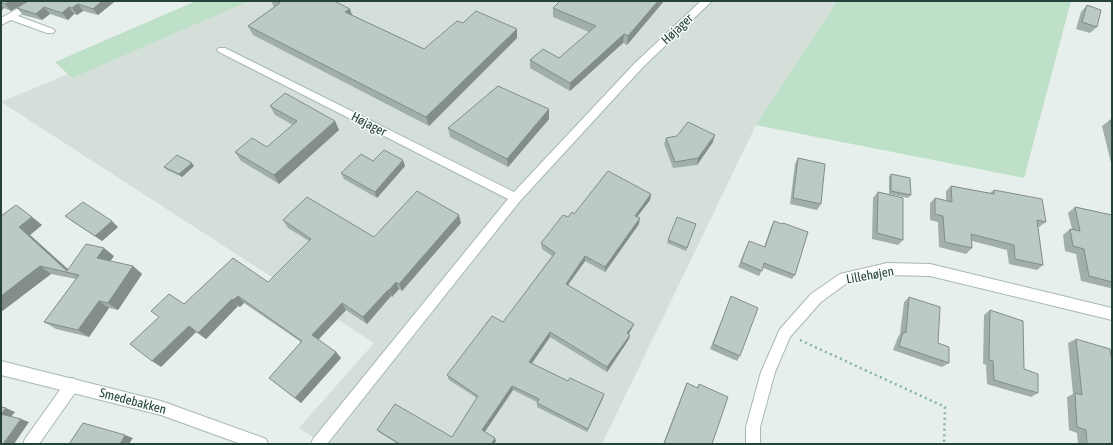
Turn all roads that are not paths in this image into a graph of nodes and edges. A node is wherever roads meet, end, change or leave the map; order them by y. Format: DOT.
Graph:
graph roads {
  1 [pos="38,1"];
  2 [pos="707,1"];
  3 [pos="10,17"];
  4 [pos="1,22"];
  5 [pos="50,31"];
  6 [pos="222,50"];
  7 [pos="516,198"];
  8 [pos="1112,314"];
  9 [pos="1,368"];
  10 [pos="72,385"];
  11 [pos="30,444"];
  12 [pos="261,444"];
  13 [pos="318,444"];
  14 [pos="753,444"];
  1 -- 3 [label="street"];
  2 -- 7 [label="street, Højager"];
  3 -- 4 [label="street"];
  3 -- 5 [label="street"];
  6 -- 7 [label="street, Højager"];
  7 -- 13 [label="street, Højager"];
  8 -- 14 [label="street, Lillehøjen"];
  9 -- 10 [label="street, Smedebakken"];
  10 -- 11 [label="street"];
  10 -- 12 [label="street, Smedebakken"];
}
